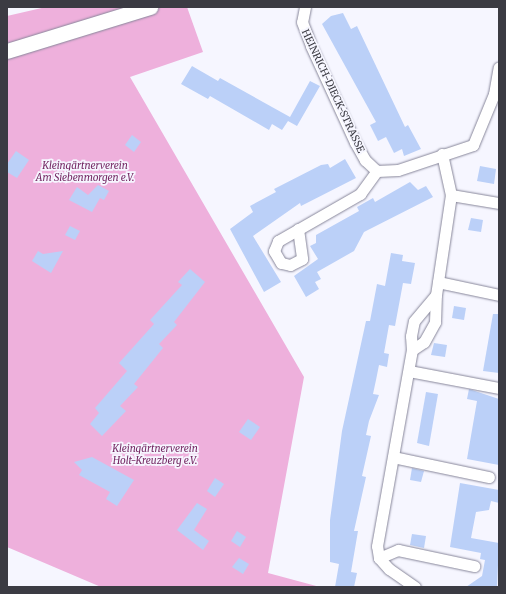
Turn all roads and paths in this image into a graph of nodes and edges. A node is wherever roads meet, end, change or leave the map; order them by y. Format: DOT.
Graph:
graph roads {
  1 [pos="150,7"];
  2 [pos="305,7"];
  3 [pos="7,51"];
  4 [pos="499,67"];
  5 [pos="496,96"];
  6 [pos="442,154"];
  7 [pos="376,171"];
  8 [pos="451,195"];
  9 [pos="499,203"];
  10 [pos="298,229"];
  11 [pos="438,282"];
  12 [pos="436,295"];
  13 [pos="499,295"];
  14 [pos="412,350"];
  15 [pos="409,371"];
  16 [pos="499,388"];
  17 [pos="393,457"];
  18 [pos="489,477"];
  19 [pos="379,558"];
  20 [pos="474,566"];
  21 [pos="415,587"];
  1 -- 3 [label="main road"];
  2 -- 7 [label="street, HEINRICH-DIECK-STRASSE"];
  4 -- 5 [label="street"];
  5 -- 6 [label="street"];
  6 -- 7 [label="street"];
  6 -- 8 [label="street"];
  7 -- 10 [label="street"];
  8 -- 9 [label="street"];
  8 -- 11 [label="street"];
  11 -- 12 [label="street"];
  11 -- 13 [label="street"];
  12 -- 14 [label="street"];
  12 -- 14 [label="street"];
  14 -- 15 [label="street"];
  15 -- 16 [label="street"];
  15 -- 17 [label="street"];
  17 -- 18 [label="street"];
  17 -- 19 [label="street"];
  19 -- 20 [label="street"];
  19 -- 21 [label="street"];
}
